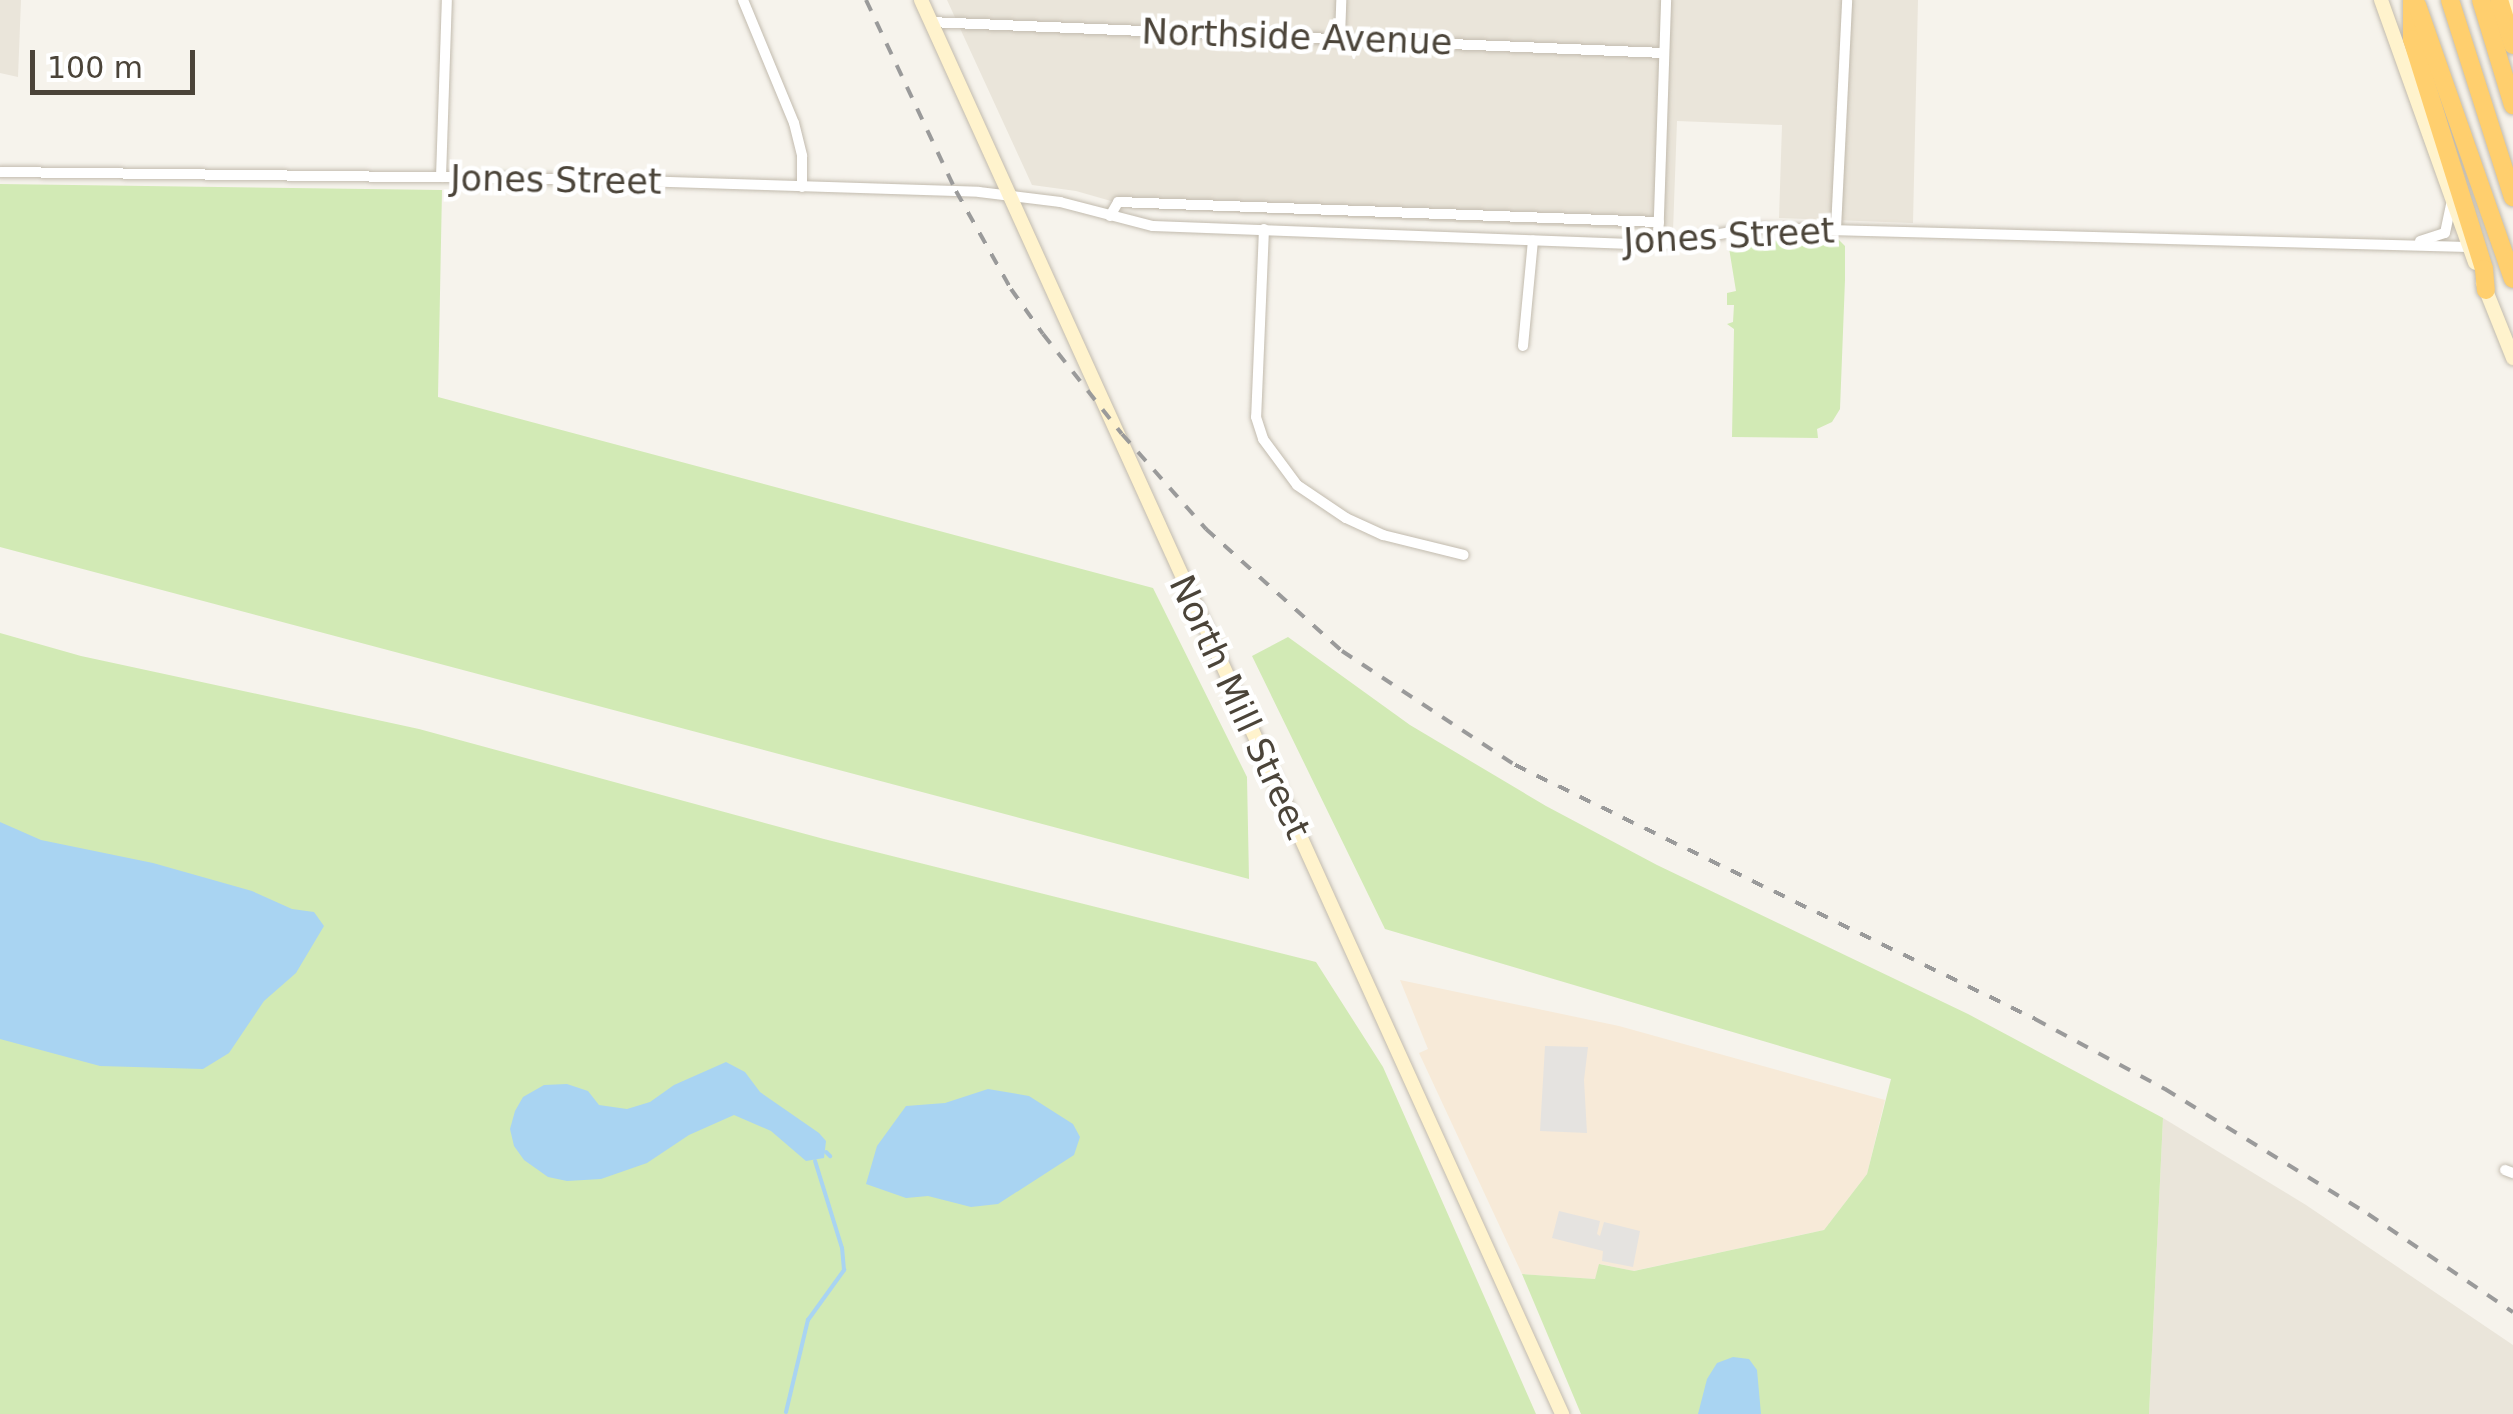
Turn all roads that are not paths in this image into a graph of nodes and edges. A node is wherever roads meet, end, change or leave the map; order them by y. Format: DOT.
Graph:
graph roads {
  1 [pos="447,0"];
  2 [pos="742,0"];
  3 [pos="921,0"];
  4 [pos="1342,0"];
  5 [pos="1666,0"];
  6 [pos="1848,0"];
  7 [pos="2380,0"];
  8 [pos="2414,0"];
  9 [pos="2450,0"];
  10 [pos="2481,0"];
  11 [pos="2499,0"];
  12 [pos="2510,0"];
  13 [pos="2513,9"];
  14 [pos="930,22"];
  15 [pos="1340,38"];
  16 [pos="2513,45"];
  17 [pos="1663,53"];
  18 [pos="2513,105"];
  19 [pos="0,172"];
  20 [pos="441,177"];
  21 [pos="802,187"];
  22 [pos="1010,196"];
  23 [pos="2513,196"];
  24 [pos="2451,205"];
  25 [pos="1110,216"];
  26 [pos="1659,222"];
  27 [pos="1264,229"];
  28 [pos="1836,229"];
  29 [pos="1533,240"];
  30 [pos="2409,243"];
  31 [pos="1658,245"];
  32 [pos="2468,247"];
  33 [pos="2513,279"];
  34 [pos="2486,290"];
  35 [pos="1523,346"];
  36 [pos="2513,358"];
  37 [pos="1464,555"];
  38 [pos="1562,1414"];
  1 -- 20 [label="street"];
  2 -- 21 [label="street"];
  3 -- 14 [label="main road, North Mill Street"];
  4 -- 15 [label="street"];
  5 -- 17 [label="street"];
  6 -- 28 [label="street"];
  7 -- 24 [label="main road"];
  8 -- 33 [label="highway"];
  8 -- 34 [label="highway"];
  9 -- 23 [label="highway"];
  10 -- 18 [label="highway"];
  11 -- 16 [label="highway"];
  12 -- 13 [label="main road"];
  14 -- 15 [label="street, Northside Avenue"];
  14 -- 22 [label="main road, North Mill Street"];
  15 -- 17 [label="street, Northside Avenue"];
  17 -- 26 [label="street"];
  19 -- 20 [label="street, Jones Street"];
  20 -- 21 [label="street, Jones Street"];
  21 -- 22 [label="street, Jones Street"];
  22 -- 25 [label="street, Jones Street"];
  22 -- 38 [label="main road, North Mill Street"];
  24 -- 30 [label="street"];
  24 -- 32 [label="main road"];
  25 -- 26 [label="street, Jones Street"];
  25 -- 27 [label="street, Jones Street"];
  26 -- 31 [label="street"];
  27 -- 29 [label="street, Jones Street"];
  27 -- 37 [label="street"];
  28 -- 30 [label="street, Jones Street"];
  28 -- 31 [label="street, Jones Street"];
  29 -- 31 [label="street, Jones Street"];
  29 -- 35 [label="street"];
  30 -- 32 [label="street, Jones Street"];
  32 -- 34 [label="main road"];
  34 -- 36 [label="main road"];
}
